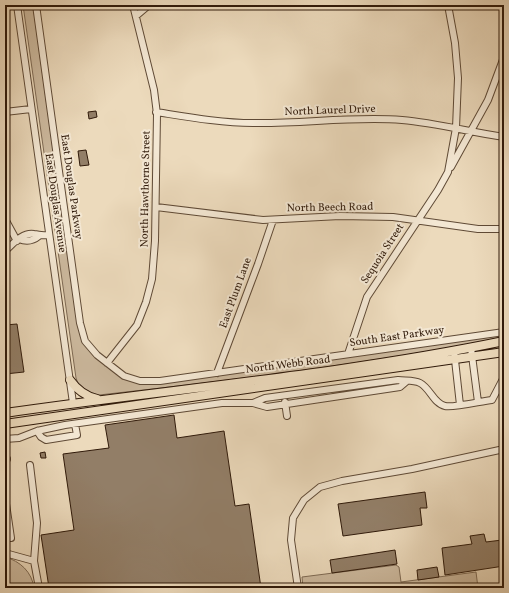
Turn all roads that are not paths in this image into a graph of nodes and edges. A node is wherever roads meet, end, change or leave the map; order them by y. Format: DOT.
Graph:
graph roads {
  1 [pos="17,5"];
  2 [pos="36,5"];
  3 [pos="133,5"];
  4 [pos="149,5"];
  5 [pos="448,5"];
  6 [pos="136,16"];
  7 [pos="504,56"];
  8 [pos="31,109"];
  9 [pos="5,112"];
  10 [pos="156,112"];
  11 [pos="456,128"];
  12 [pos="471,131"];
  13 [pos="504,137"];
  14 [pos="448,172"];
  15 [pos="156,207"];
  16 [pos="5,219"];
  17 [pos="273,220"];
  18 [pos="418,220"];
  19 [pos="504,229"];
  20 [pos="49,235"];
  21 [pos="18,240"];
  22 [pos="5,251"];
  23 [pos="504,332"];
  24 [pos="504,341"];
  25 [pos="471,352"];
  26 [pos="504,352"];
  27 [pos="348,354"];
  28 [pos="454,355"];
  29 [pos="107,363"];
  30 [pos="217,373"];
  31 [pos="504,377"];
  32 [pos="70,380"];
  33 [pos="407,381"];
  34 [pos="343,387"];
  35 [pos="284,395"];
  36 [pos="344,396"];
  37 [pos="99,400"];
  38 [pos="478,402"];
  39 [pos="73,403"];
  40 [pos="253,403"];
  41 [pos="285,404"];
  42 [pos="460,405"];
  43 [pos="86,412"];
  44 [pos="5,413"];
  45 [pos="58,416"];
  46 [pos="286,416"];
  47 [pos="5,424"];
  48 [pos="75,424"];
  49 [pos="37,431"];
  50 [pos="5,439"];
  51 [pos="504,449"];
  52 [pos="30,465"];
  53 [pos="5,496"];
  54 [pos="5,537"];
  55 [pos="5,553"];
  56 [pos="34,561"];
  57 [pos="39,588"];
  58 [pos="298,588"];
  1 -- 8 [label="street, East Douglas Avenue"];
  2 -- 29 [label="street, East Douglas Parkway"];
  3 -- 6 [label="street, North Hawthorne Street"];
  4 -- 6 [label="street"];
  5 -- 11 [label="street, Sequoia Street"];
  6 -- 10 [label="street, North Hawthorne Street"];
  7 -- 12 [label="street, Sequoia Street"];
  8 -- 9 [label="street"];
  8 -- 20 [label="street, East Douglas Avenue"];
  10 -- 11 [label="street, North Laurel Drive"];
  10 -- 15 [label="street, North Hawthorne Street"];
  11 -- 12 [label="street, North Laurel Drive"];
  11 -- 14 [label="street, Sequoia Street"];
  12 -- 13 [label="street, North Laurel Drive"];
  12 -- 14 [label="street, Sequoia Street"];
  14 -- 18 [label="street, Sequoia Street"];
  15 -- 17 [label="street, North Beech Road"];
  15 -- 29 [label="street, North Hawthorne Street"];
  16 -- 21 [label="street"];
  17 -- 18 [label="street, North Beech Road"];
  17 -- 30 [label="street, East Plum Lane"];
  18 -- 19 [label="street, North Beech Road"];
  18 -- 27 [label="street, Sequoia Street"];
  20 -- 21 [label="street"];
  20 -- 32 [label="street, East Douglas Avenue"];
  21 -- 22 [label="street"];
  23 -- 27 [label="street, South East Parkway"];
  24 -- 25 [label="main road, North Webb Road"];
  25 -- 26 [label="main road, North Webb Road"];
  25 -- 28 [label="main road, North Webb Road"];
  25 -- 38 [label="street"];
  27 -- 30 [label="street, South East Parkway"];
  28 -- 37 [label="main road, North Webb Road"];
  28 -- 42 [label="street"];
  28 -- 43 [label="main road, North Webb Road"];
  29 -- 30 [label="street, South East Parkway"];
  31 -- 38 [label="street"];
  32 -- 37 [label="main road"];
  32 -- 39 [label="street, East Douglas Avenue"];
  33 -- 34 [label="street"];
  33 -- 36 [label="street"];
  33 -- 42 [label="street"];
  34 -- 35 [label="street"];
  34 -- 36 [label="street"];
  35 -- 40 [label="street"];
  35 -- 41 [label="street"];
  36 -- 41 [label="street"];
  37 -- 39 [label="main road, North Webb Road"];
  38 -- 42 [label="street"];
  39 -- 43 [label="main road"];
  39 -- 44 [label="main road, North Webb Road"];
  39 -- 45 [label="main road"];
  40 -- 41 [label="street"];
  40 -- 48 [label="street"];
  41 -- 46 [label="street"];
  43 -- 45 [label="main road, North Webb Road"];
  45 -- 47 [label="main road, North Webb Road"];
  48 -- 49 [label="street"];
  48 -- 49 [label="street"];
  49 -- 50 [label="street"];
  51 -- 58 [label="street"];
  52 -- 56 [label="street"];
  53 -- 54 [label="street"];
  55 -- 56 [label="street"];
  56 -- 57 [label="street"];
}
